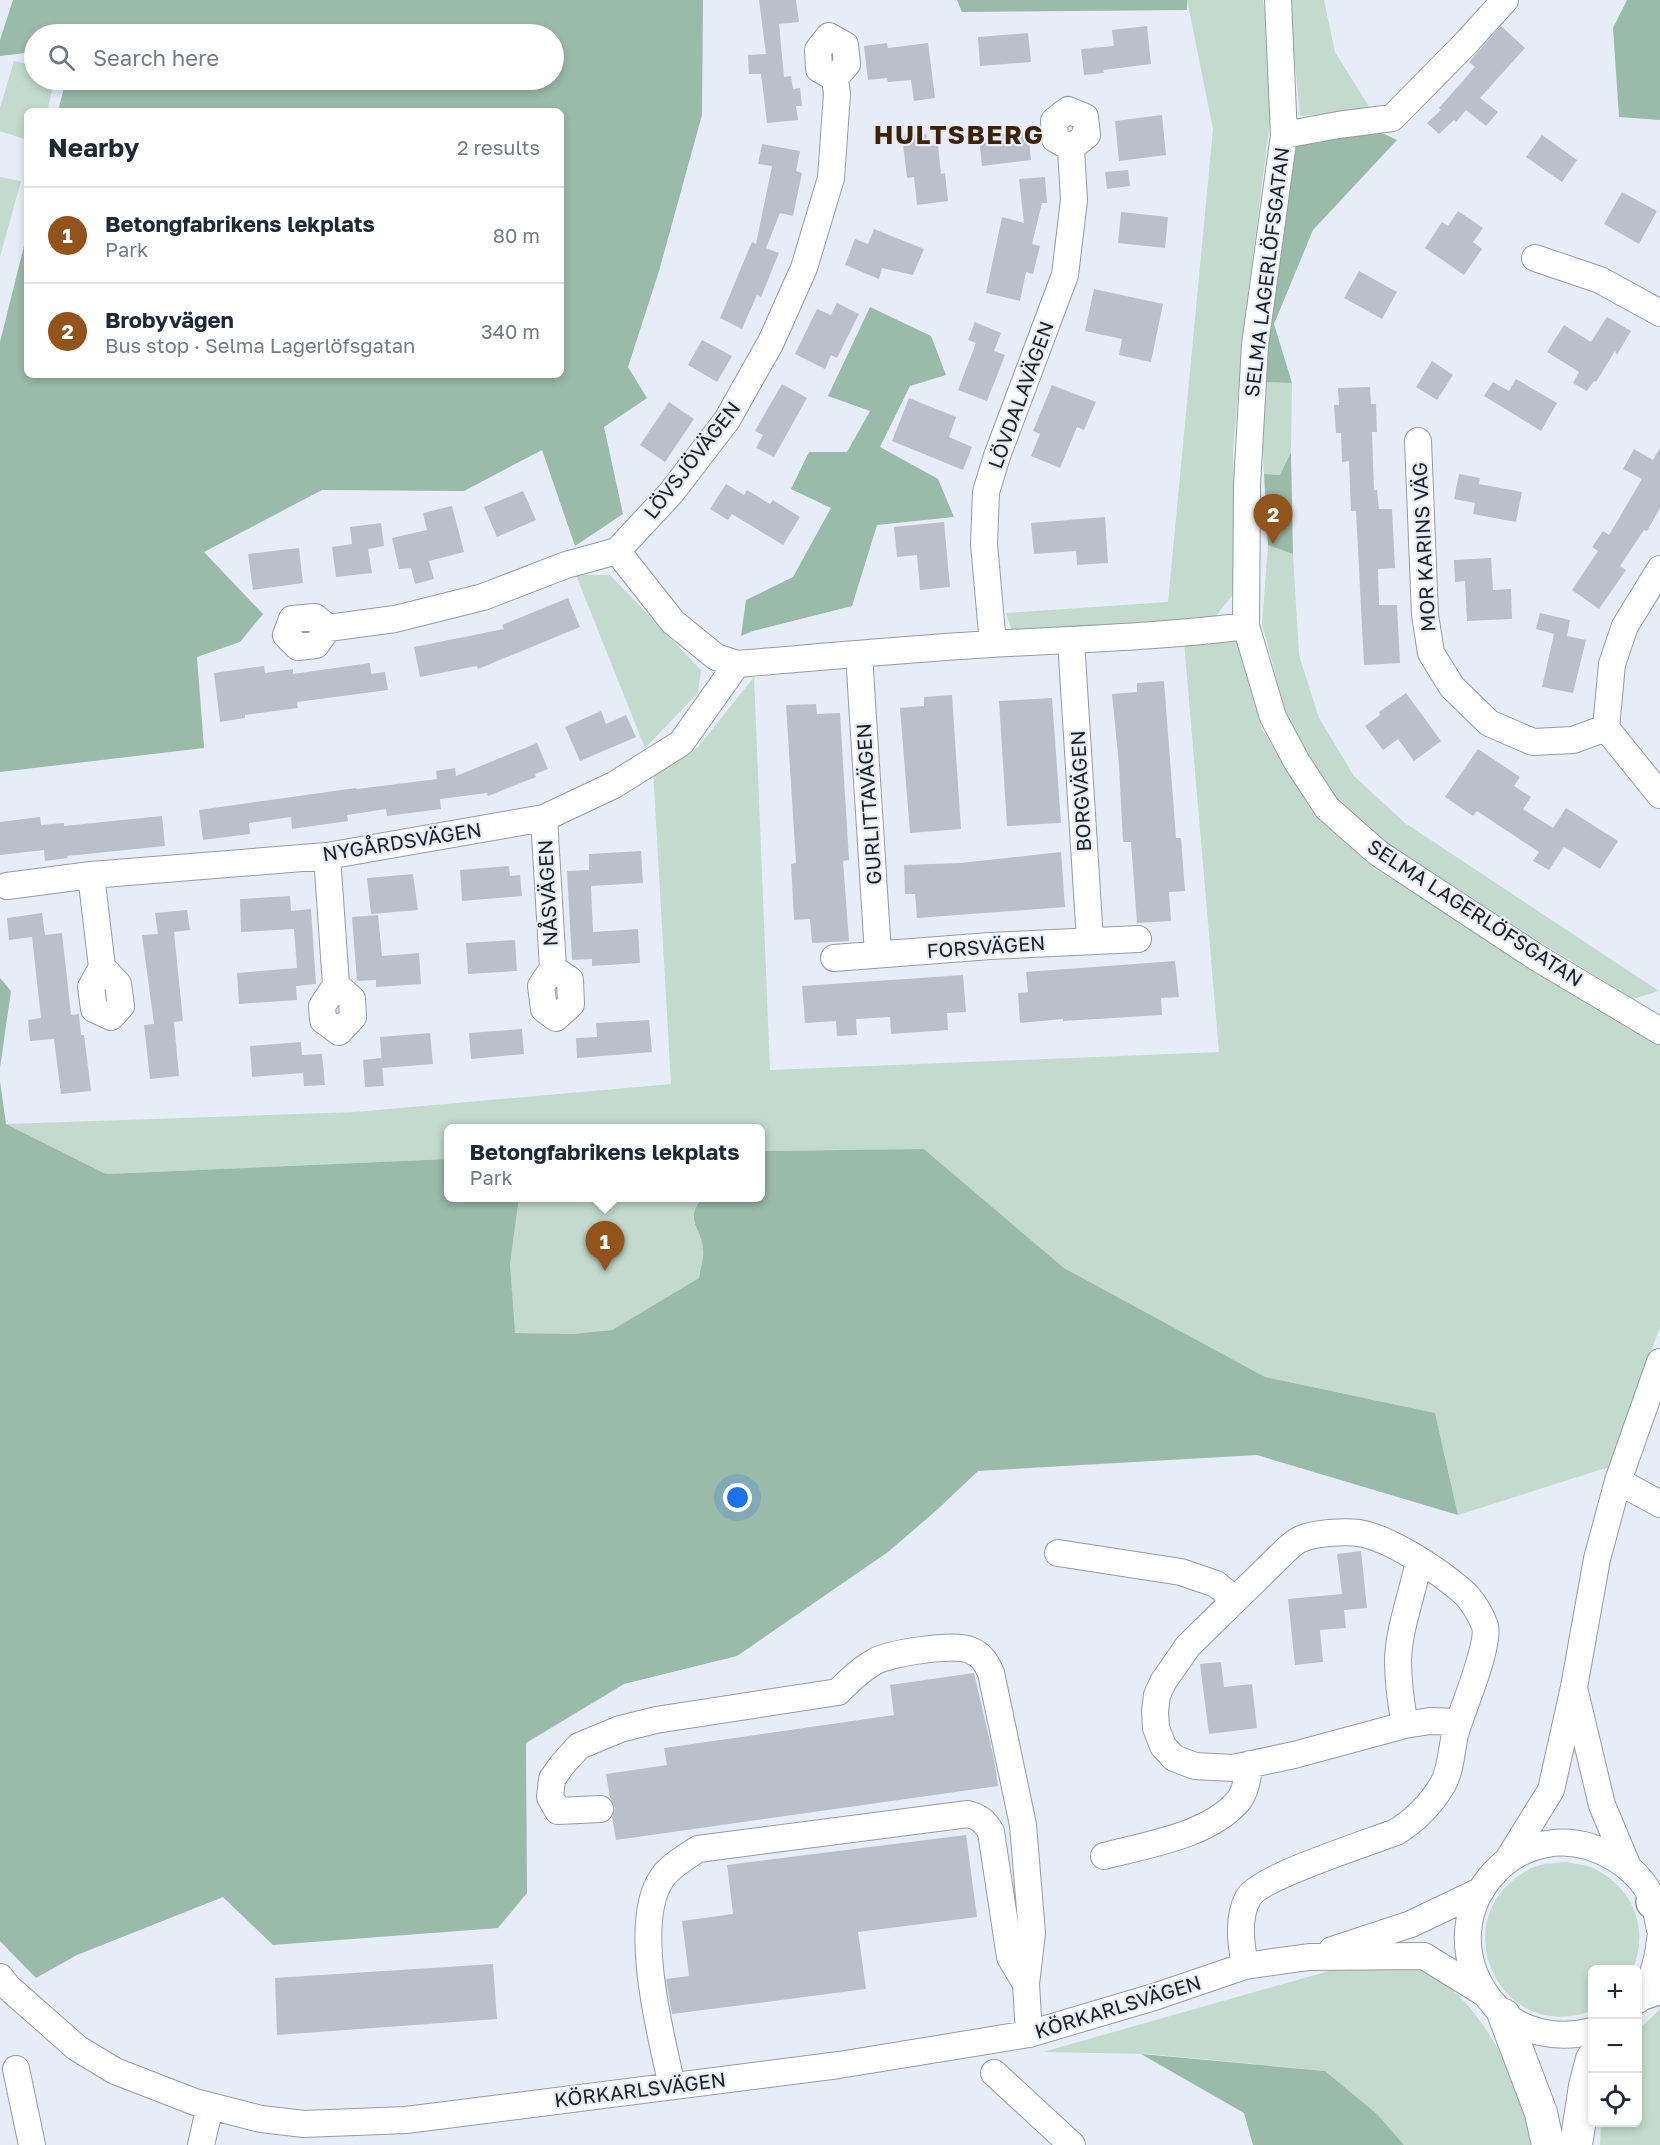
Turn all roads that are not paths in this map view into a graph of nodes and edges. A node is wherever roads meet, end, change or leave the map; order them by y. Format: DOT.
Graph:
graph roads {
  1 [pos="1278,0"];
  2 [pos="1505,0"];
  3 [pos="835,78"];
  4 [pos="1284,135"];
  5 [pos="1071,148"];
  6 [pos="1535,258"];
  7 [pos="1660,313"];
  8 [pos="1418,441"];
  9 [pos="617,551"];
  10 [pos="1660,569"];
  11 [pos="1246,626"];
  12 [pos="328,628"];
  13 [pos="1071,641"];
  14 [pos="993,644"];
  15 [pos="860,654"];
  16 [pos="737,664"];
  17 [pos="1606,728"];
  18 [pos="1660,795"];
  19 [pos="544,818"];
  20 [pos="327,856"];
  21 [pos="91,875"];
  22 [pos="7,886"];
  23 [pos="1138,939"];
  24 [pos="1090,940"];
  25 [pos="878,954"];
  26 [pos="834,958"];
  27 [pos="102,967"];
  28 [pos="553,968"];
  29 [pos="336,986"];
  30 [pos="1660,1030"];
  31 [pos="1660,1362"];
  32 [pos="1618,1481"];
  33 [pos="1660,1504"];
  34 [pos="1058,1553"];
  35 [pos="1419,1560"];
  36 [pos="1234,1599"];
  37 [pos="1574,1687"];
  38 [pos="1459,1722"];
  39 [pos="1405,1725"];
  40 [pos="1250,1764"];
  41 [pos="600,1809"];
  42 [pos="1104,1856"];
  43 [pos="1507,1861"];
  44 [pos="1628,1867"];
  45 [pos="1480,1891"];
  46 [pos="1658,1912"];
  47 [pos="1660,1939"];
  48 [pos="1309,1957"];
  49 [pos="1245,1966"];
  50 [pos="0,1977"];
  51 [pos="1026,1984"];
  52 [pos="1648,1993"];
  53 [pos="1494,2004"];
  54 [pos="1588,2032"];
  55 [pos="1029,2034"];
  56 [pos="16,2070"];
  57 [pos="994,2073"];
  58 [pos="1589,2073"];
  59 [pos="672,2086"];
  60 [pos="210,2106"];
  61 [pos="301,2134"];
  62 [pos="32,2145"];
  63 [pos="201,2145"];
  64 [pos="1072,2145"];
  65 [pos="1548,2145"];
  66 [pos="1576,2145"];
  1 -- 4 [label="street, SELMA LAGERLÖFSGATAN"];
  2 -- 4 [label="street"];
  3 -- 9 [label="street, LÖVSJÖVÄGEN"];
  4 -- 11 [label="street, SELMA LAGERLÖFSGATAN"];
  5 -- 14 [label="street, LÖVDALAVÄGEN"];
  6 -- 7 [label="street"];
  8 -- 17 [label="street, MOR KARINS VÄG"];
  9 -- 12 [label="street"];
  9 -- 16 [label="street"];
  10 -- 17 [label="street"];
  11 -- 13 [label="street"];
  11 -- 30 [label="street, SELMA LAGERLÖFSGATAN"];
  13 -- 14 [label="street"];
  13 -- 24 [label="street, BORGVÄGEN"];
  14 -- 15 [label="street"];
  15 -- 16 [label="street"];
  15 -- 25 [label="street, GURLITTAVÄGEN"];
  16 -- 19 [label="street, NYGÅRDSVÄGEN"];
  17 -- 18 [label="street"];
  19 -- 20 [label="street, NYGÅRDSVÄGEN"];
  19 -- 28 [label="street, NÅSVÄGEN"];
  20 -- 21 [label="street, NYGÅRDSVÄGEN"];
  20 -- 29 [label="street"];
  21 -- 22 [label="street, NYGÅRDSVÄGEN"];
  21 -- 27 [label="street"];
  23 -- 24 [label="street, FORSVÄGEN"];
  24 -- 25 [label="street, FORSVÄGEN"];
  25 -- 26 [label="street, FORSVÄGEN"];
  31 -- 32 [label="street"];
  32 -- 33 [label="street"];
  32 -- 37 [label="street"];
  34 -- 36 [label="street"];
  35 -- 36 [label="street"];
  35 -- 38 [label="street"];
  35 -- 39 [label="street"];
  36 -- 40 [label="street"];
  37 -- 43 [label="street"];
  37 -- 44 [label="street"];
  38 -- 39 [label="street"];
  38 -- 49 [label="street"];
  39 -- 40 [label="street"];
  40 -- 42 [label="street"];
  41 -- 51 [label="street"];
  43 -- 44 [label="street"];
  43 -- 45 [label="street"];
  44 -- 46 [label="street"];
  45 -- 48 [label="street, KÖRKARLSVÄGEN"];
  45 -- 53 [label="street"];
  47 -- 52 [label="street"];
  48 -- 49 [label="street, KÖRKARLSVÄGEN"];
  48 -- 53 [label="street, KÖRKARLSVÄGEN"];
  49 -- 55 [label="street, KÖRKARLSVÄGEN"];
  50 -- 60 [label="street, KÖRKARLSVÄGEN"];
  51 -- 55 [label="street"];
  51 -- 59 [label="street"];
  53 -- 54 [label="street, KÖRKARLSVÄGEN"];
  53 -- 65 [label="main road"];
  55 -- 59 [label="street, KÖRKARLSVÄGEN"];
  56 -- 62 [label="street"];
  57 -- 64 [label="street"];
  58 -- 66 [label="main road"];
  59 -- 61 [label="street, KÖRKARLSVÄGEN"];
  60 -- 61 [label="street, KÖRKARLSVÄGEN"];
  60 -- 63 [label="street"];
}
